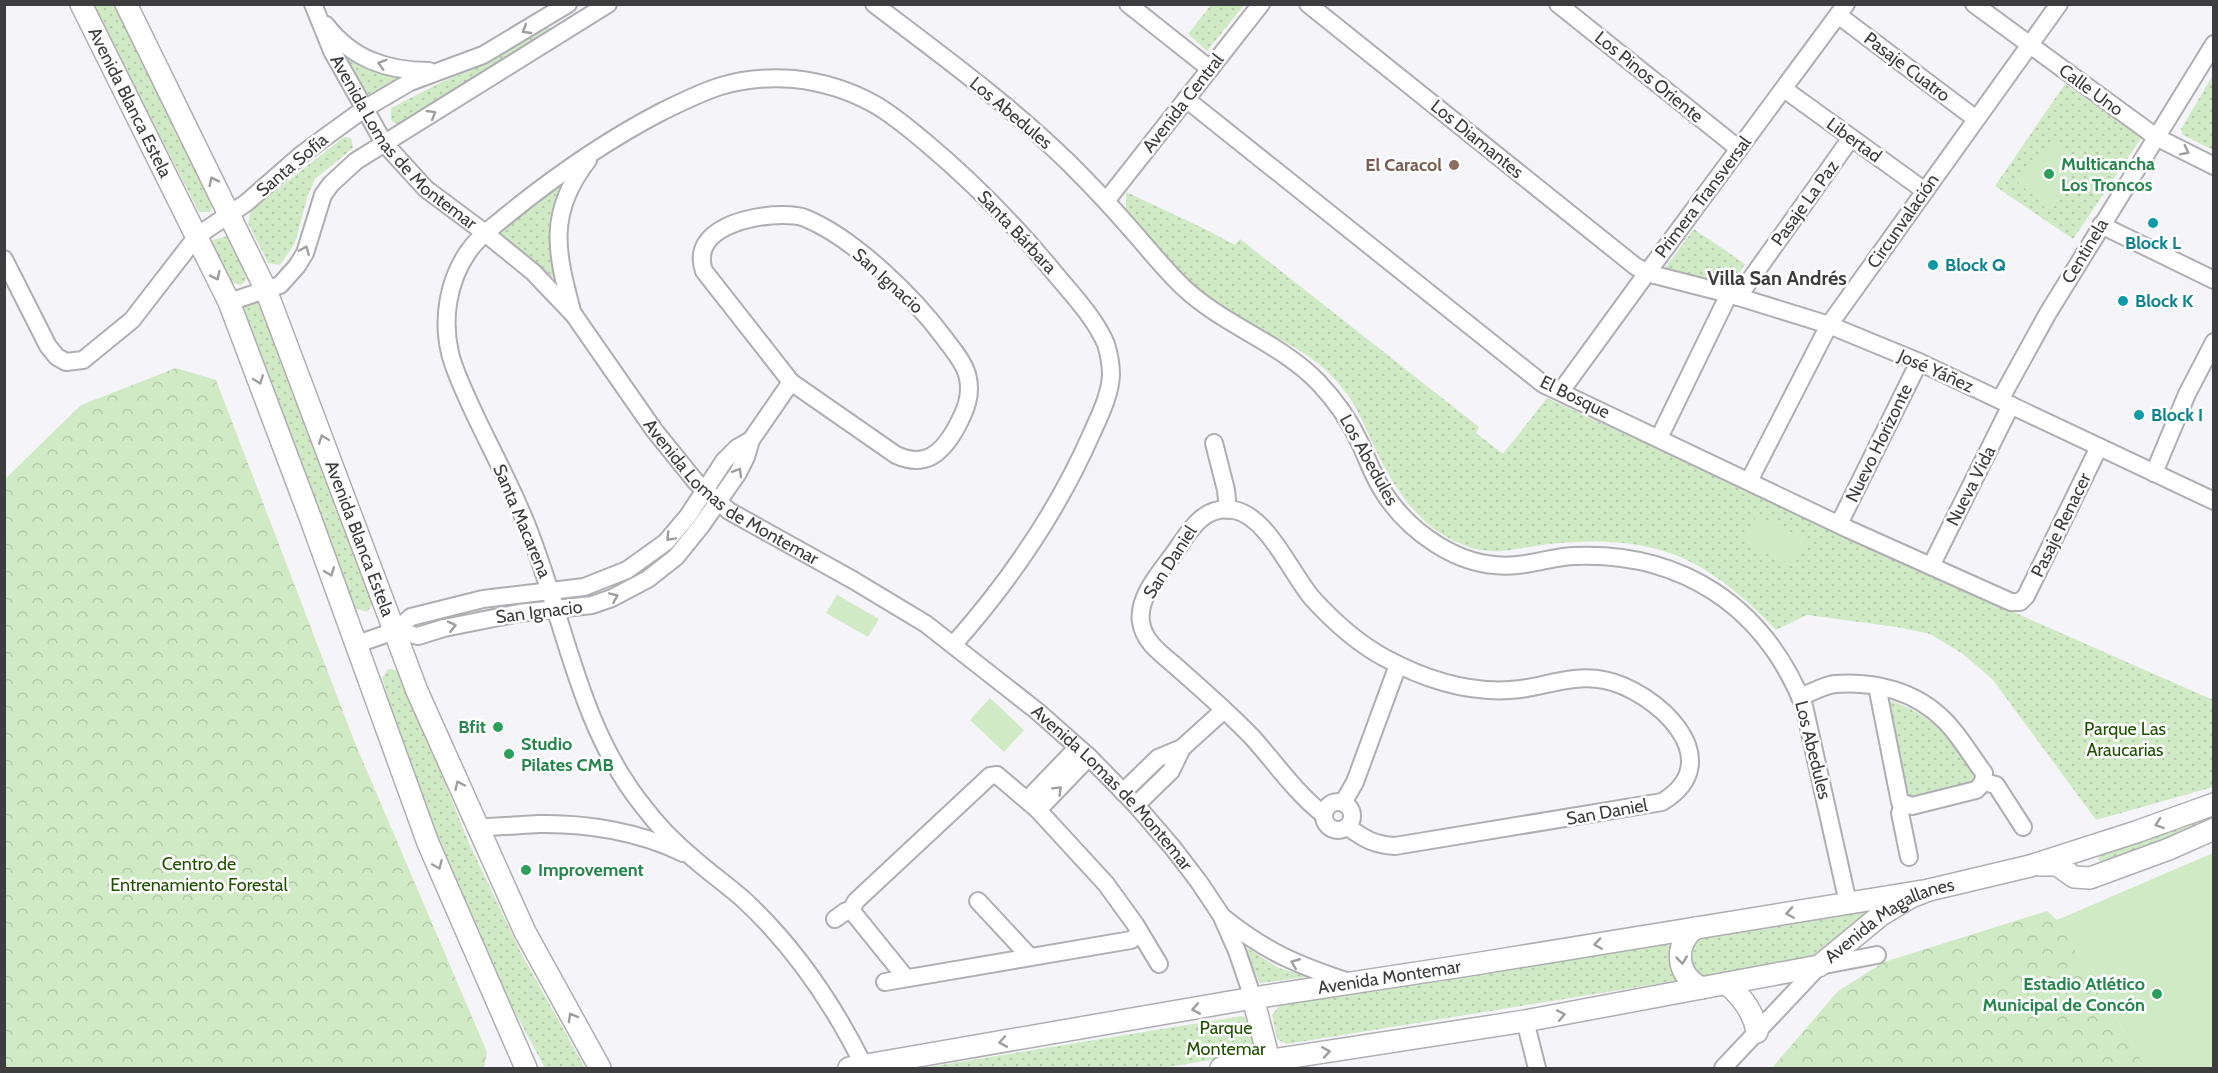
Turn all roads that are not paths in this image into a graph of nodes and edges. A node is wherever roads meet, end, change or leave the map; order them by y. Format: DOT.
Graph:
graph roads {
  1 [pos="81,4"];
  2 [pos="126,4"];
  3 [pos="608,4"];
  4 [pos="874,4"];
  5 [pos="1128,4"];
  6 [pos="1261,4"];
  7 [pos="1308,4"];
  8 [pos="1558,4"];
  9 [pos="1974,4"];
  10 [pos="2059,4"];
  11 [pos="562,6"];
  12 [pos="314,7"];
  13 [pos="1842,10"];
  14 [pos="583,11"];
  15 [pos="569,28"];
  16 [pos="2214,44"];
  17 [pos="2029,45"];
  18 [pos="1210,69"];
  19 [pos="439,71"];
  20 [pos="1784,89"];
  21 [pos="1186,99"];
  22 [pos="364,109"];
  23 [pos="1976,119"];
  24 [pos="2156,137"];
  25 [pos="1851,138"];
  26 [pos="384,143"];
  27 [pos="597,149"];
  28 [pos="1739,149"];
  29 [pos="2214,166"];
  30 [pos="1925,191"];
  31 [pos="1106,201"];
  32 [pos="229,213"];
  33 [pos="2101,225"];
  34 [pos="485,233"];
  35 [pos="197,236"];
  36 [pos="4,259"];
  37 [pos="1647,273"];
  38 [pos="2214,280"];
  39 [pos="266,290"];
  40 [pos="1734,295"];
  41 [pos="229,302"];
  42 [pos="573,315"];
  43 [pos="1829,325"];
  44 [pos="2214,342"];
  45 [pos="1919,362"];
  46 [pos="791,382"];
  47 [pos="1562,391"];
  48 [pos="2006,403"];
  49 [pos="1659,438"];
  50 [pos="751,440"];
  51 [pos="1214,443"];
  52 [pos="2099,447"];
  53 [pos="2154,473"];
  54 [pos="1749,481"];
  55 [pos="704,489"];
  56 [pos="718,501"];
  57 [pos="2214,501"];
  58 [pos="1228,510"];
  59 [pos="1839,524"];
  60 [pos="1931,566"];
  61 [pos="551,592"];
  62 [pos="2020,602"];
  63 [pos="557,610"];
  64 [pos="395,632"];
  65 [pos="357,644"];
  66 [pos="953,645"];
  67 [pos="1398,665"];
  68 [pos="1878,686"];
  69 [pos="1802,701"];
  70 [pos="1224,710"];
  71 [pos="1182,748"];
  72 [pos="1083,753"];
  73 [pos="1983,782"];
  74 [pos="1123,792"];
  75 [pos="1343,803"];
  76 [pos="2214,804"];
  77 [pos="1032,805"];
  78 [pos="1136,805"];
  79 [pos="1903,805"];
  80 [pos="645,809"];
  81 [pos="1324,814"];
  82 [pos="479,827"];
  83 [pos="1348,827"];
  84 [pos="2023,827"];
  85 [pos="2214,829"];
  86 [pos="625,834"];
  87 [pos="2103,843"];
  88 [pos="1909,857"];
  89 [pos="692,858"];
  90 [pos="2030,866"];
  91 [pos="2099,875"];
  92 [pos="1929,890"];
  93 [pos="978,901"];
  94 [pos="1848,903"];
  95 [pos="851,910"];
  96 [pos="1221,915"];
  97 [pos="835,919"];
  98 [pos="1695,928"];
  99 [pos="1140,933"];
  100 [pos="1877,955"];
  101 [pos="1030,957"];
  102 [pos="1159,964"];
  103 [pos="1819,966"];
  104 [pos="906,978"];
  105 [pos="885,982"];
  106 [pos="1350,982"];
  107 [pos="1727,984"];
  108 [pos="1702,988"];
  109 [pos="1253,998"];
  110 [pos="1525,1022"];
  111 [pos="1756,1032"];
  112 [pos="1269,1064"];
  113 [pos="526,1068"];
  114 [pos="600,1068"];
  115 [pos="860,1068"];
  116 [pos="1221,1068"];
  117 [pos="1537,1068"];
  118 [pos="1723,1068"];
  1 -- 35 [label="main road, Avenida Blanca Estela"];
  32 -- 2 [label="main road, Avenida Blanca Estela, one-way"];
  3 -- 14 [label="street"];
  4 -- 31 [label="street, Los Abedules"];
  5 -- 18 [label="street"];
  6 -- 18 [label="street, Avenida Central"];
  7 -- 37 [label="street, Los Diamantes"];
  8 -- 28 [label="street, Los Pinos Oriente"];
  9 -- 17 [label="street, Calle Uno"];
  10 -- 17 [label="street, Circunvalación"];
  11 -- 15 [label="street"];
  11 -- 19 [label="street, Santa Sofía, one-way"];
  19 -- 12 [label="street, one-way"];
  12 -- 22 [label="street, Avenida Lomas de Montemar"];
  13 -- 20 [label="street, Primera Transversal"];
  13 -- 23 [label="street, Pasaje Cuatro"];
  14 -- 15 [label="street"];
  26 -- 15 [label="street, one-way"];
  16 -- 24 [label="street, Centinela"];
  17 -- 23 [label="street, Circunvalación"];
  17 -- 24 [label="street, Calle Uno"];
  18 -- 21 [label="street, Avenida Central"];
  19 -- 22 [label="street, Santa Sofía"];
  20 -- 25 [label="street, Libertad"];
  20 -- 28 [label="street, Primera Transversal"];
  21 -- 31 [label="street, Avenida Central"];
  21 -- 47 [label="street, El Bosque"];
  22 -- 26 [label="street, Avenida Lomas de Montemar"];
  22 -- 32 [label="street, Santa Sofía"];
  23 -- 30 [label="street, Circunvalación"];
  24 -- 29 [label="street, Calle Uno, one-way"];
  24 -- 33 [label="street, Centinela"];
  25 -- 30 [label="street, Libertad"];
  25 -- 40 [label="street, Pasaje La Paz"];
  26 -- 34 [label="street, Avenida Lomas de Montemar"];
  39 -- 26 [label="street, one-way"];
  27 -- 34 [label="street, Santa Bárbara"];
  27 -- 42 [label="street, Santa Bárbara"];
  27 -- 66 [label="street, Santa Bárbara"];
  28 -- 37 [label="street, Primera Transversal"];
  30 -- 43 [label="street, Circunvalación"];
  31 -- 69 [label="street, Los Abedules"];
  32 -- 35 [label="street, Santa Sofía"];
  32 -- 39 [label="main road, Avenida Blanca Estela"];
  33 -- 38 [label="street"];
  33 -- 48 [label="street, Centinela"];
  34 -- 42 [label="street, Avenida Lomas de Montemar"];
  34 -- 61 [label="street, Santa Macarena"];
  35 -- 36 [label="street, Santa Sofía"];
  35 -- 41 [label="main road, Avenida Blanca Estela, one-way"];
  37 -- 40 [label="street, José Yáñez"];
  37 -- 47 [label="street, Primera Transversal"];
  39 -- 41 [label="street"];
  64 -- 39 [label="main road, Avenida Blanca Estela, one-way"];
  40 -- 43 [label="street, José Yáñez"];
  40 -- 49 [label="street, Pasaje La Paz"];
  41 -- 65 [label="main road, Avenida Blanca Estela, one-way"];
  42 -- 55 [label="street, Avenida Lomas de Montemar"];
  43 -- 45 [label="street, José Yáñez"];
  43 -- 54 [label="street, Circunvalación"];
  44 -- 53 [label="street"];
  45 -- 48 [label="street, José Yáñez"];
  45 -- 59 [label="street, Nuevo Horizonte"];
  46 -- 46 [label="street, San Ignacio"];
  46 -- 50 [label="street, San Ignacio"];
  47 -- 49 [label="street, El Bosque"];
  48 -- 52 [label="street, José Yáñez"];
  48 -- 60 [label="street, Nueva Vida"];
  49 -- 54 [label="street, El Bosque"];
  50 -- 55 [label="street, San Ignacio"];
  56 -- 50 [label="street, San Ignacio, one-way"];
  51 -- 58 [label="street"];
  52 -- 53 [label="street, José Yáñez"];
  52 -- 62 [label="street, Pasaje Renacer"];
  53 -- 57 [label="street, José Yáñez"];
  54 -- 59 [label="street, El Bosque"];
  55 -- 56 [label="street, Avenida Lomas de Montemar"];
  55 -- 61 [label="street, San Ignacio, one-way"];
  63 -- 56 [label="street, San Ignacio, one-way"];
  56 -- 66 [label="street, Avenida Lomas de Montemar"];
  58 -- 67 [label="street, San Daniel"];
  58 -- 70 [label="street, San Daniel"];
  59 -- 60 [label="street, El Bosque"];
  60 -- 62 [label="street, El Bosque"];
  61 -- 63 [label="street, Santa Macarena"];
  61 -- 64 [label="street, San Ignacio"];
  64 -- 63 [label="street, San Ignacio, one-way"];
  63 -- 80 [label="street, Santa Macarena"];
  64 -- 65 [label="street, San Ignacio"];
  82 -- 64 [label="main road, Avenida Blanca Estela, one-way"];
  65 -- 113 [label="main road, Avenida Blanca Estela, one-way"];
  66 -- 72 [label="street, Avenida Lomas de Montemar"];
  67 -- 75 [label="street"];
  67 -- 83 [label="street, San Daniel"];
  68 -- 69 [label="street"];
  68 -- 73 [label="street"];
  68 -- 79 [label="street"];
  69 -- 94 [label="street, Los Abedules"];
  70 -- 71 [label="street"];
  70 -- 81 [label="street, San Daniel"];
  71 -- 74 [label="street"];
  71 -- 78 [label="street"];
  72 -- 74 [label="street, Avenida Lomas de Montemar"];
  72 -- 77 [label="street"];
  73 -- 79 [label="street"];
  73 -- 84 [label="street"];
  74 -- 78 [label="street, Avenida Lomas de Montemar"];
  75 -- 81 [label="street"];
  75 -- 83 [label="street"];
  76 -- 87 [label="main road, Avenida Magallanes, one-way"];
  77 -- 95 [label="street"];
  77 -- 99 [label="street"];
  78 -- 96 [label="street, Avenida Lomas de Montemar"];
  79 -- 88 [label="street"];
  80 -- 86 [label="street"];
  80 -- 89 [label="street, Santa Macarena"];
  81 -- 83 [label="street, San Daniel"];
  82 -- 86 [label="street, Santa Macarena"];
  114 -- 82 [label="main road, Avenida Blanca Estela, one-way"];
  85 -- 91 [label="main road, Avenida Magallanes"];
  86 -- 89 [label="street, Santa Macarena"];
  87 -- 90 [label="main road, Avenida Magallanes"];
  87 -- 91 [label="main road"];
  89 -- 115 [label="street, Santa Macarena"];
  90 -- 91 [label="main road, Avenida Magallanes"];
  90 -- 92 [label="main road, Avenida Magallanes"];
  92 -- 94 [label="main road, Avenida Montemar"];
  92 -- 103 [label="main road, Avenida Magallanes"];
  93 -- 101 [label="street"];
  94 -- 98 [label="main road, Avenida Montemar, one-way"];
  95 -- 97 [label="street"];
  95 -- 104 [label="street"];
  106 -- 96 [label="street, Avenida Lomas de Montemar, one-way"];
  96 -- 109 [label="street, Avenida Lomas de Montemar"];
  98 -- 106 [label="main road, Avenida Montemar, one-way"];
  98 -- 108 [label="main road, one-way"];
  99 -- 101 [label="street"];
  99 -- 102 [label="street"];
  100 -- 103 [label="street"];
  101 -- 104 [label="street"];
  103 -- 107 [label="main road"];
  103 -- 111 [label="street, Avenida Magallanes"];
  104 -- 105 [label="street"];
  106 -- 109 [label="main road, Avenida Montemar"];
  107 -- 108 [label="main road"];
  107 -- 111 [label="main road"];
  110 -- 108 [label="main road, one-way"];
  109 -- 112 [label="main road, Avenida Lomas de Montemar"];
  109 -- 115 [label="main road, Avenida Montemar, one-way"];
  112 -- 110 [label="main road, one-way"];
  110 -- 117 [label="street"];
  111 -- 118 [label="street, Avenida Magallanes"];
  112 -- 116 [label="main road"];
}
